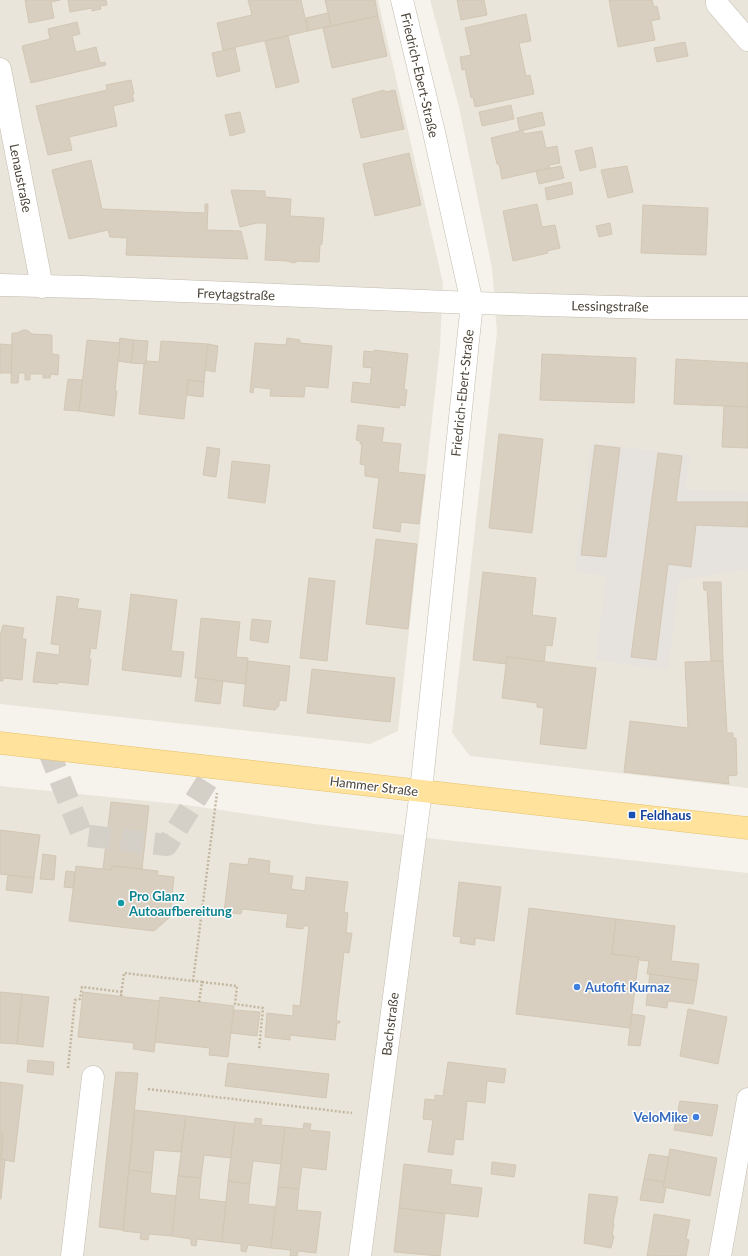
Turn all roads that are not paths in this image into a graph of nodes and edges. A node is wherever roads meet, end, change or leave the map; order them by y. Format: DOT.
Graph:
graph roads {
  1 [pos="402,0"];
  2 [pos="717,0"];
  3 [pos="748,40"];
  4 [pos="0,69"];
  5 [pos="0,286"];
  6 [pos="42,287"];
  7 [pos="472,303"];
  8 [pos="748,308"];
  9 [pos="0,744"];
  10 [pos="421,791"];
  11 [pos="748,828"];
  12 [pos="92,1080"];
  13 [pos="748,1099"];
  14 [pos="72,1256"];
  15 [pos="360,1256"];
  16 [pos="720,1256"];
  1 -- 7 [label="street, Friedrich-Ebert-Straße"];
  2 -- 3 [label="street"];
  4 -- 6 [label="street, Lenaustraße"];
  5 -- 6 [label="street, Freytagstraße"];
  6 -- 7 [label="street, Freytagstraße"];
  7 -- 8 [label="street, Lessingstraße"];
  7 -- 10 [label="street, Friedrich-Ebert-Straße"];
  9 -- 10 [label="main road, Hammer Straße"];
  10 -- 11 [label="main road, Hammer Straße"];
  10 -- 15 [label="street, Bachstraße"];
  12 -- 14 [label="street"];
  13 -- 16 [label="street"];
}
